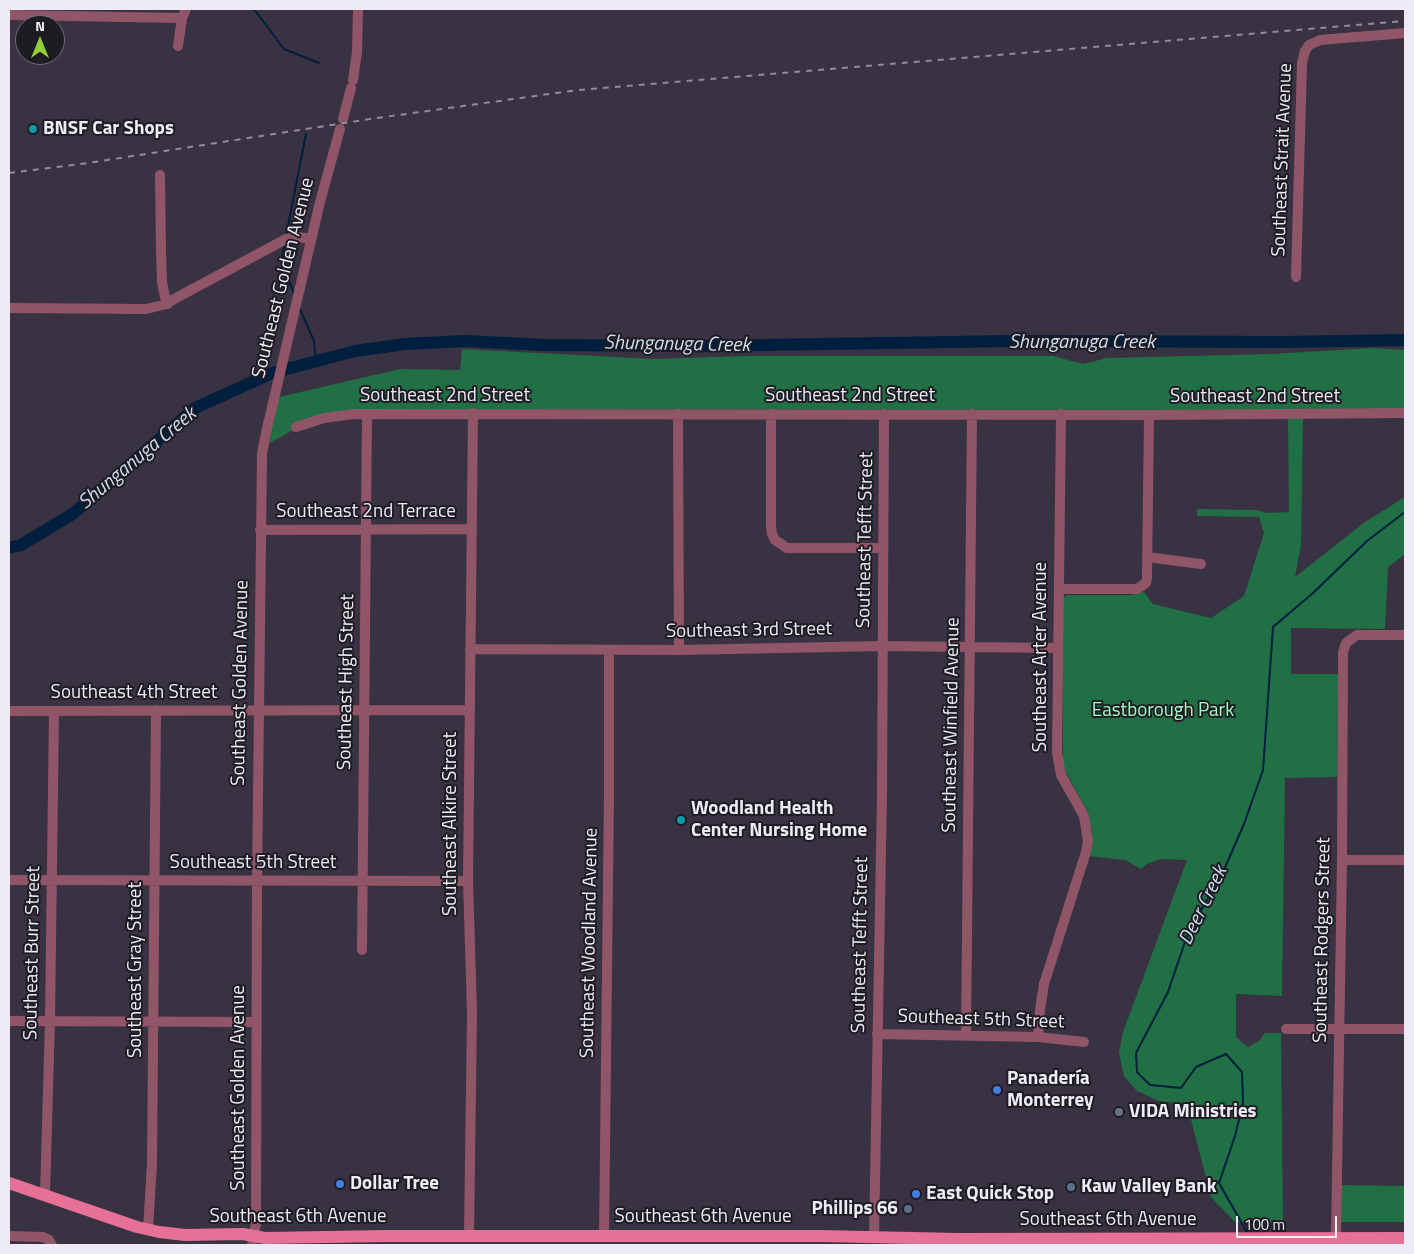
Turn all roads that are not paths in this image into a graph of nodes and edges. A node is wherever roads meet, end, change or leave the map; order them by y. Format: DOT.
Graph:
graph roads {
  1 [pos="358,9"];
  2 [pos="184,13"];
  3 [pos="9,15"];
  4 [pos="1405,33"];
  5 [pos="178,46"];
  6 [pos="160,175"];
  7 [pos="311,239"];
  8 [pos="1296,277"];
  9 [pos="168,304"];
  10 [pos="9,308"];
  11 [pos="473,413"];
  12 [pos="1405,413"];
  13 [pos="368,414"];
  14 [pos="678,414"];
  15 [pos="771,414"];
  16 [pos="884,414"];
  17 [pos="972,414"];
  18 [pos="1061,414"];
  19 [pos="1149,415"];
  20 [pos="296,427"];
  21 [pos="472,529"];
  22 [pos="260,530"];
  23 [pos="366,530"];
  24 [pos="882,548"];
  25 [pos="1147,557"];
  26 [pos="1200,564"];
  27 [pos="1059,589"];
  28 [pos="1405,635"];
  29 [pos="882,646"];
  30 [pos="970,647"];
  31 [pos="1058,648"];
  32 [pos="470,649"];
  33 [pos="609,650"];
  34 [pos="679,650"];
  35 [pos="156,710"];
  36 [pos="259,710"];
  37 [pos="364,710"];
  38 [pos="469,710"];
  39 [pos="9,711"];
  40 [pos="54,711"];
  41 [pos="1342,860"];
  42 [pos="1405,860"];
  43 [pos="9,880"];
  44 [pos="52,880"];
  45 [pos="154,880"];
  46 [pos="257,880"];
  47 [pos="362,880"];
  48 [pos="468,880"];
  49 [pos="362,950"];
  50 [pos="50,1021"];
  51 [pos="9,1022"];
  52 [pos="153,1022"];
  53 [pos="257,1022"];
  54 [pos="1286,1029"];
  55 [pos="1339,1029"];
  56 [pos="1405,1029"];
  57 [pos="877,1034"];
  58 [pos="966,1036"];
  59 [pos="1038,1036"];
  60 [pos="1084,1042"];
  61 [pos="9,1184"];
  62 [pos="45,1196"];
  63 [pos="148,1230"];
  64 [pos="9,1236"];
  65 [pos="469,1236"];
  66 [pos="874,1237"];
  67 [pos="1336,1238"];
  68 [pos="1405,1238"];
  69 [pos="611,1239"];
  70 [pos="958,1239"];
  71 [pos="1071,1239"];
  72 [pos="385,1240"];
  73 [pos="253,1241"];
  74 [pos="513,1241"];
  75 [pos="718,1241"];
  76 [pos="820,1241"];
  77 [pos="1021,1242"];
  78 [pos="52,1245"];
  79 [pos="981,1245"];
  80 [pos="1053,1245"];
  1 -- 7 [label="street, Southeast Golden Avenue"];
  2 -- 3 [label="street"];
  2 -- 5 [label="street"];
  4 -- 8 [label="street, Southeast Strait Avenue"];
  6 -- 9 [label="street"];
  7 -- 9 [label="street"];
  7 -- 22 [label="street, Southeast Golden Avenue"];
  9 -- 10 [label="street"];
  11 -- 13 [label="street, Southeast 2nd Street"];
  11 -- 14 [label="street, Southeast 2nd Street"];
  11 -- 21 [label="street, Southeast Alkire Street"];
  12 -- 19 [label="street, Southeast 2nd Street"];
  13 -- 20 [label="street, Southeast 2nd Street"];
  13 -- 23 [label="street, Southeast High Street"];
  14 -- 15 [label="street, Southeast 2nd Street"];
  14 -- 34 [label="street"];
  15 -- 16 [label="street, Southeast 2nd Street"];
  15 -- 24 [label="street"];
  16 -- 17 [label="street, Southeast 2nd Street"];
  16 -- 24 [label="street, Southeast Tefft Street"];
  17 -- 18 [label="street, Southeast 2nd Street"];
  17 -- 30 [label="street, Southeast Winfield Avenue"];
  18 -- 19 [label="street, Southeast 2nd Street"];
  18 -- 27 [label="street, Southeast Arter Avenue"];
  19 -- 25 [label="street"];
  21 -- 23 [label="street, Southeast 2nd Terrace"];
  21 -- 32 [label="street, Southeast Alkire Street"];
  22 -- 23 [label="street, Southeast 2nd Terrace"];
  22 -- 36 [label="street, Southeast Golden Avenue"];
  23 -- 37 [label="street, Southeast High Street"];
  24 -- 29 [label="street, Southeast Tefft Street"];
  25 -- 26 [label="street"];
  25 -- 27 [label="street"];
  27 -- 31 [label="street, Southeast Arter Avenue"];
  28 -- 41 [label="street, Southeast Rodgers Street"];
  29 -- 30 [label="street, Southeast 3rd Street"];
  29 -- 34 [label="street, Southeast 3rd Street"];
  29 -- 57 [label="street, Southeast Tefft Street"];
  30 -- 31 [label="street, Southeast 3rd Street"];
  30 -- 58 [label="street, Southeast Winfield Avenue"];
  31 -- 59 [label="street, Southeast Arter Avenue"];
  32 -- 33 [label="street, Southeast 3rd Street"];
  32 -- 38 [label="street, Southeast Alkire Street"];
  33 -- 34 [label="street, Southeast 3rd Street"];
  33 -- 69 [label="street, Southeast Woodland Avenue"];
  35 -- 36 [label="street, Southeast 4th Street"];
  35 -- 40 [label="street, Southeast 4th Street"];
  35 -- 45 [label="street, Southeast Gray Street"];
  36 -- 37 [label="street, Southeast 4th Street"];
  36 -- 46 [label="street, Southeast Golden Avenue"];
  37 -- 38 [label="street, Southeast 4th Street"];
  37 -- 47 [label="street, Southeast High Street"];
  38 -- 48 [label="street, Southeast Alkire Street"];
  39 -- 40 [label="street, Southeast 4th Street"];
  40 -- 44 [label="street, Southeast Burr Street"];
  41 -- 42 [label="street"];
  41 -- 55 [label="street, Southeast Rodgers Street"];
  43 -- 44 [label="street, Southeast 5th Street"];
  44 -- 45 [label="street, Southeast 5th Street"];
  44 -- 50 [label="street, Southeast Burr Street"];
  45 -- 46 [label="street, Southeast 5th Street"];
  45 -- 52 [label="street, Southeast Gray Street"];
  46 -- 47 [label="street, Southeast 5th Street"];
  46 -- 53 [label="street, Southeast Golden Avenue"];
  47 -- 48 [label="street, Southeast 5th Street"];
  47 -- 49 [label="street, Southeast High Street"];
  48 -- 65 [label="street, Southeast Alkire Street"];
  50 -- 51 [label="street"];
  50 -- 52 [label="street"];
  50 -- 62 [label="street, Southeast Burr Street"];
  52 -- 53 [label="street"];
  52 -- 63 [label="street, Southeast Gray Street"];
  53 -- 73 [label="street, Southeast Golden Avenue"];
  54 -- 55 [label="street"];
  55 -- 56 [label="street"];
  55 -- 67 [label="street, Southeast Rodgers Street"];
  57 -- 58 [label="street, Southeast 5th Street"];
  57 -- 66 [label="street, Southeast Tefft Street"];
  58 -- 59 [label="street, Southeast 5th Street"];
  59 -- 60 [label="street, Southeast 5th Street"];
  61 -- 62 [label="main road, Southeast 6th Avenue"];
  62 -- 63 [label="main road, Southeast 6th Avenue"];
  63 -- 73 [label="main road, Southeast 6th Avenue"];
  64 -- 78 [label="street"];
  65 -- 72 [label="main road, Southeast 6th Avenue"];
  65 -- 74 [label="main road, Southeast 6th Avenue"];
  66 -- 70 [label="main road, Southeast 6th Avenue"];
  66 -- 76 [label="main road, Southeast 6th Avenue"];
  67 -- 68 [label="main road, Southeast 6th Avenue"];
  67 -- 71 [label="main road, Southeast 6th Avenue"];
  69 -- 74 [label="main road, Southeast 6th Avenue"];
  69 -- 75 [label="main road, Southeast 6th Avenue"];
  70 -- 77 [label="main road, Southeast 6th Avenue"];
  70 -- 79 [label="main road"];
  71 -- 77 [label="main road, Southeast 6th Avenue"];
  71 -- 80 [label="main road"];
  72 -- 73 [label="main road, Southeast 6th Avenue"];
  75 -- 76 [label="main road, Southeast 6th Avenue"];
}
